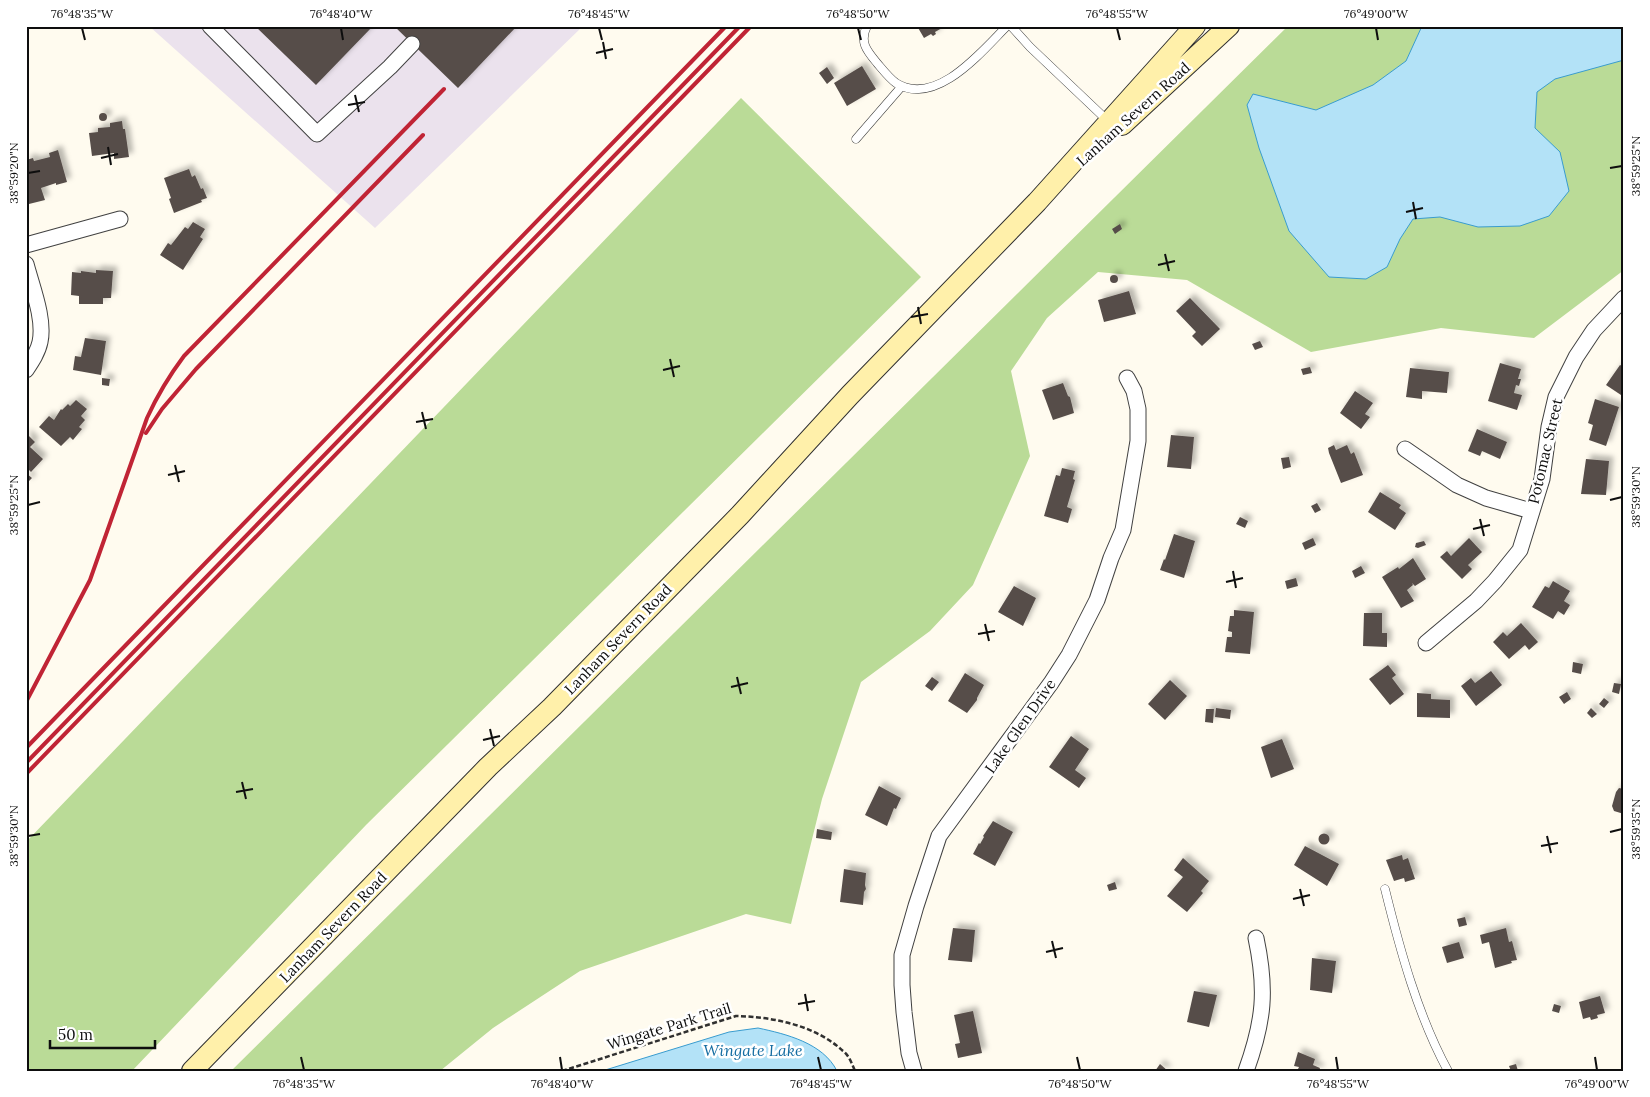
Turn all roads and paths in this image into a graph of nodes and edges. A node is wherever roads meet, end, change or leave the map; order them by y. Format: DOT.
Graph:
graph roads {
  1 [pos="210,26"];
  2 [pos="867,26"];
  3 [pos="1007,26"];
  4 [pos="1011,26"];
  5 [pos="1194,26"];
  6 [pos="1230,26"];
  7 [pos="412,44"];
  8 [pos="902,86"];
  9 [pos="1109,122"];
  10 [pos="856,139"];
  11 [pos="1037,202"];
  12 [pos="120,219"];
  13 [pos="26,245"];
  14 [pos="26,264"];
  15 [pos="1624,298"];
  16 [pos="26,370"];
  17 [pos="1127,378"];
  18 [pos="1405,449"];
  19 [pos="1531,511"];
  20 [pos="1426,643"];
  21 [pos="1385,889"];
  22 [pos="1256,938"];
  23 [pos="192,1071"];
  24 [pos="562,1071"];
  25 [pos="856,1071"];
  26 [pos="914,1071"];
  27 [pos="1246,1071"];
  28 [pos="1448,1071"];
  1 -- 7 [label="street"];
  2 -- 8 [label="lane"];
  3 -- 8 [label="lane"];
  4 -- 9 [label="lane"];
  5 -- 9 [label="main road, Lanham Severn Road"];
  6 -- 11 [label="main road, Lanham Severn Road"];
  8 -- 10 [label="lane"];
  9 -- 11 [label="main road, Lanham Severn Road"];
  11 -- 23 [label="main road, Lanham Severn Road"];
  12 -- 13 [label="street"];
  14 -- 16 [label="street"];
  15 -- 19 [label="street, Potomac Street"];
  17 -- 26 [label="street, Lake Glen Drive"];
  18 -- 19 [label="street"];
  19 -- 20 [label="street, Potomac Street"];
  21 -- 28 [label="lane"];
  22 -- 27 [label="street"];
  24 -- 25 [label="path, Wingate Park Trail"];
}
